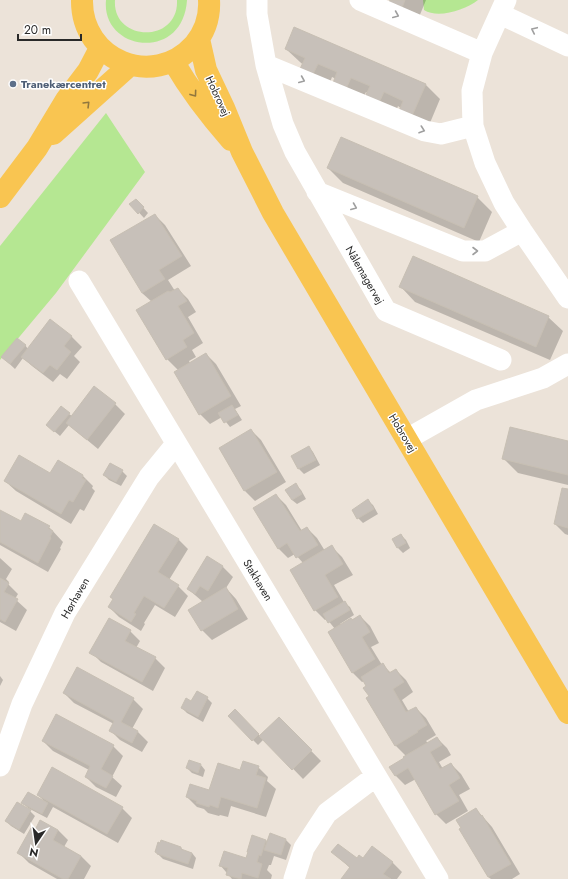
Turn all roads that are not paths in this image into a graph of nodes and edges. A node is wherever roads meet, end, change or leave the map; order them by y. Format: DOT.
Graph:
graph roads {
  1 [pos="82,0"];
  2 [pos="209,0"];
  3 [pos="257,0"];
  4 [pos="360,0"];
  5 [pos="503,7"];
  6 [pos="199,39"];
  7 [pos="568,46"];
  8 [pos="100,48"];
  9 [pos="482,53"];
  10 [pos="173,61"];
  11 [pos="130,65"];
  12 [pos="266,65"];
  13 [pos="473,126"];
  14 [pos="37,148"];
  15 [pos="242,152"];
  16 [pos="317,192"];
  17 [pos="0,197"];
  18 [pos="522,231"];
  19 [pos="79,280"];
  20 [pos="568,298"];
  21 [pos="501,360"];
  22 [pos="568,364"];
  23 [pos="407,439"];
  24 [pos="176,444"];
  25 [pos="568,713"];
  26 [pos="0,766"];
  27 [pos="376,776"];
  28 [pos="294,879"];
  29 [pos="438,879"];
  1 -- 8 [label="main road"];
  2 -- 6 [label="main road"];
  3 -- 12 [label="street, Nålemagervej"];
  4 -- 9 [label="street, one-way"];
  7 -- 5 [label="street, one-way"];
  5 -- 9 [label="street"];
  6 -- 10 [label="main road"];
  6 -- 15 [label="main road, Hobrovej"];
  8 -- 11 [label="main road"];
  8 -- 14 [label="main road"];
  9 -- 13 [label="street"];
  10 -- 11 [label="main road"];
  10 -- 15 [label="main road, Hobrovej, one-way"];
  14 -- 11 [label="main road, one-way"];
  12 -- 13 [label="street, one-way"];
  12 -- 16 [label="street, Nålemagervej"];
  13 -- 18 [label="street"];
  14 -- 17 [label="main road"];
  15 -- 23 [label="main road, Hobrovej"];
  16 -- 18 [label="street, one-way"];
  16 -- 21 [label="street, Nålemagervej"];
  18 -- 20 [label="street"];
  19 -- 24 [label="street, Stakhaven"];
  22 -- 23 [label="street"];
  23 -- 25 [label="main road, Hobrovej"];
  24 -- 26 [label="street, Hørhaven"];
  24 -- 27 [label="street, Stakhaven"];
  27 -- 28 [label="street"];
  27 -- 29 [label="street, Stakhaven"];
}
